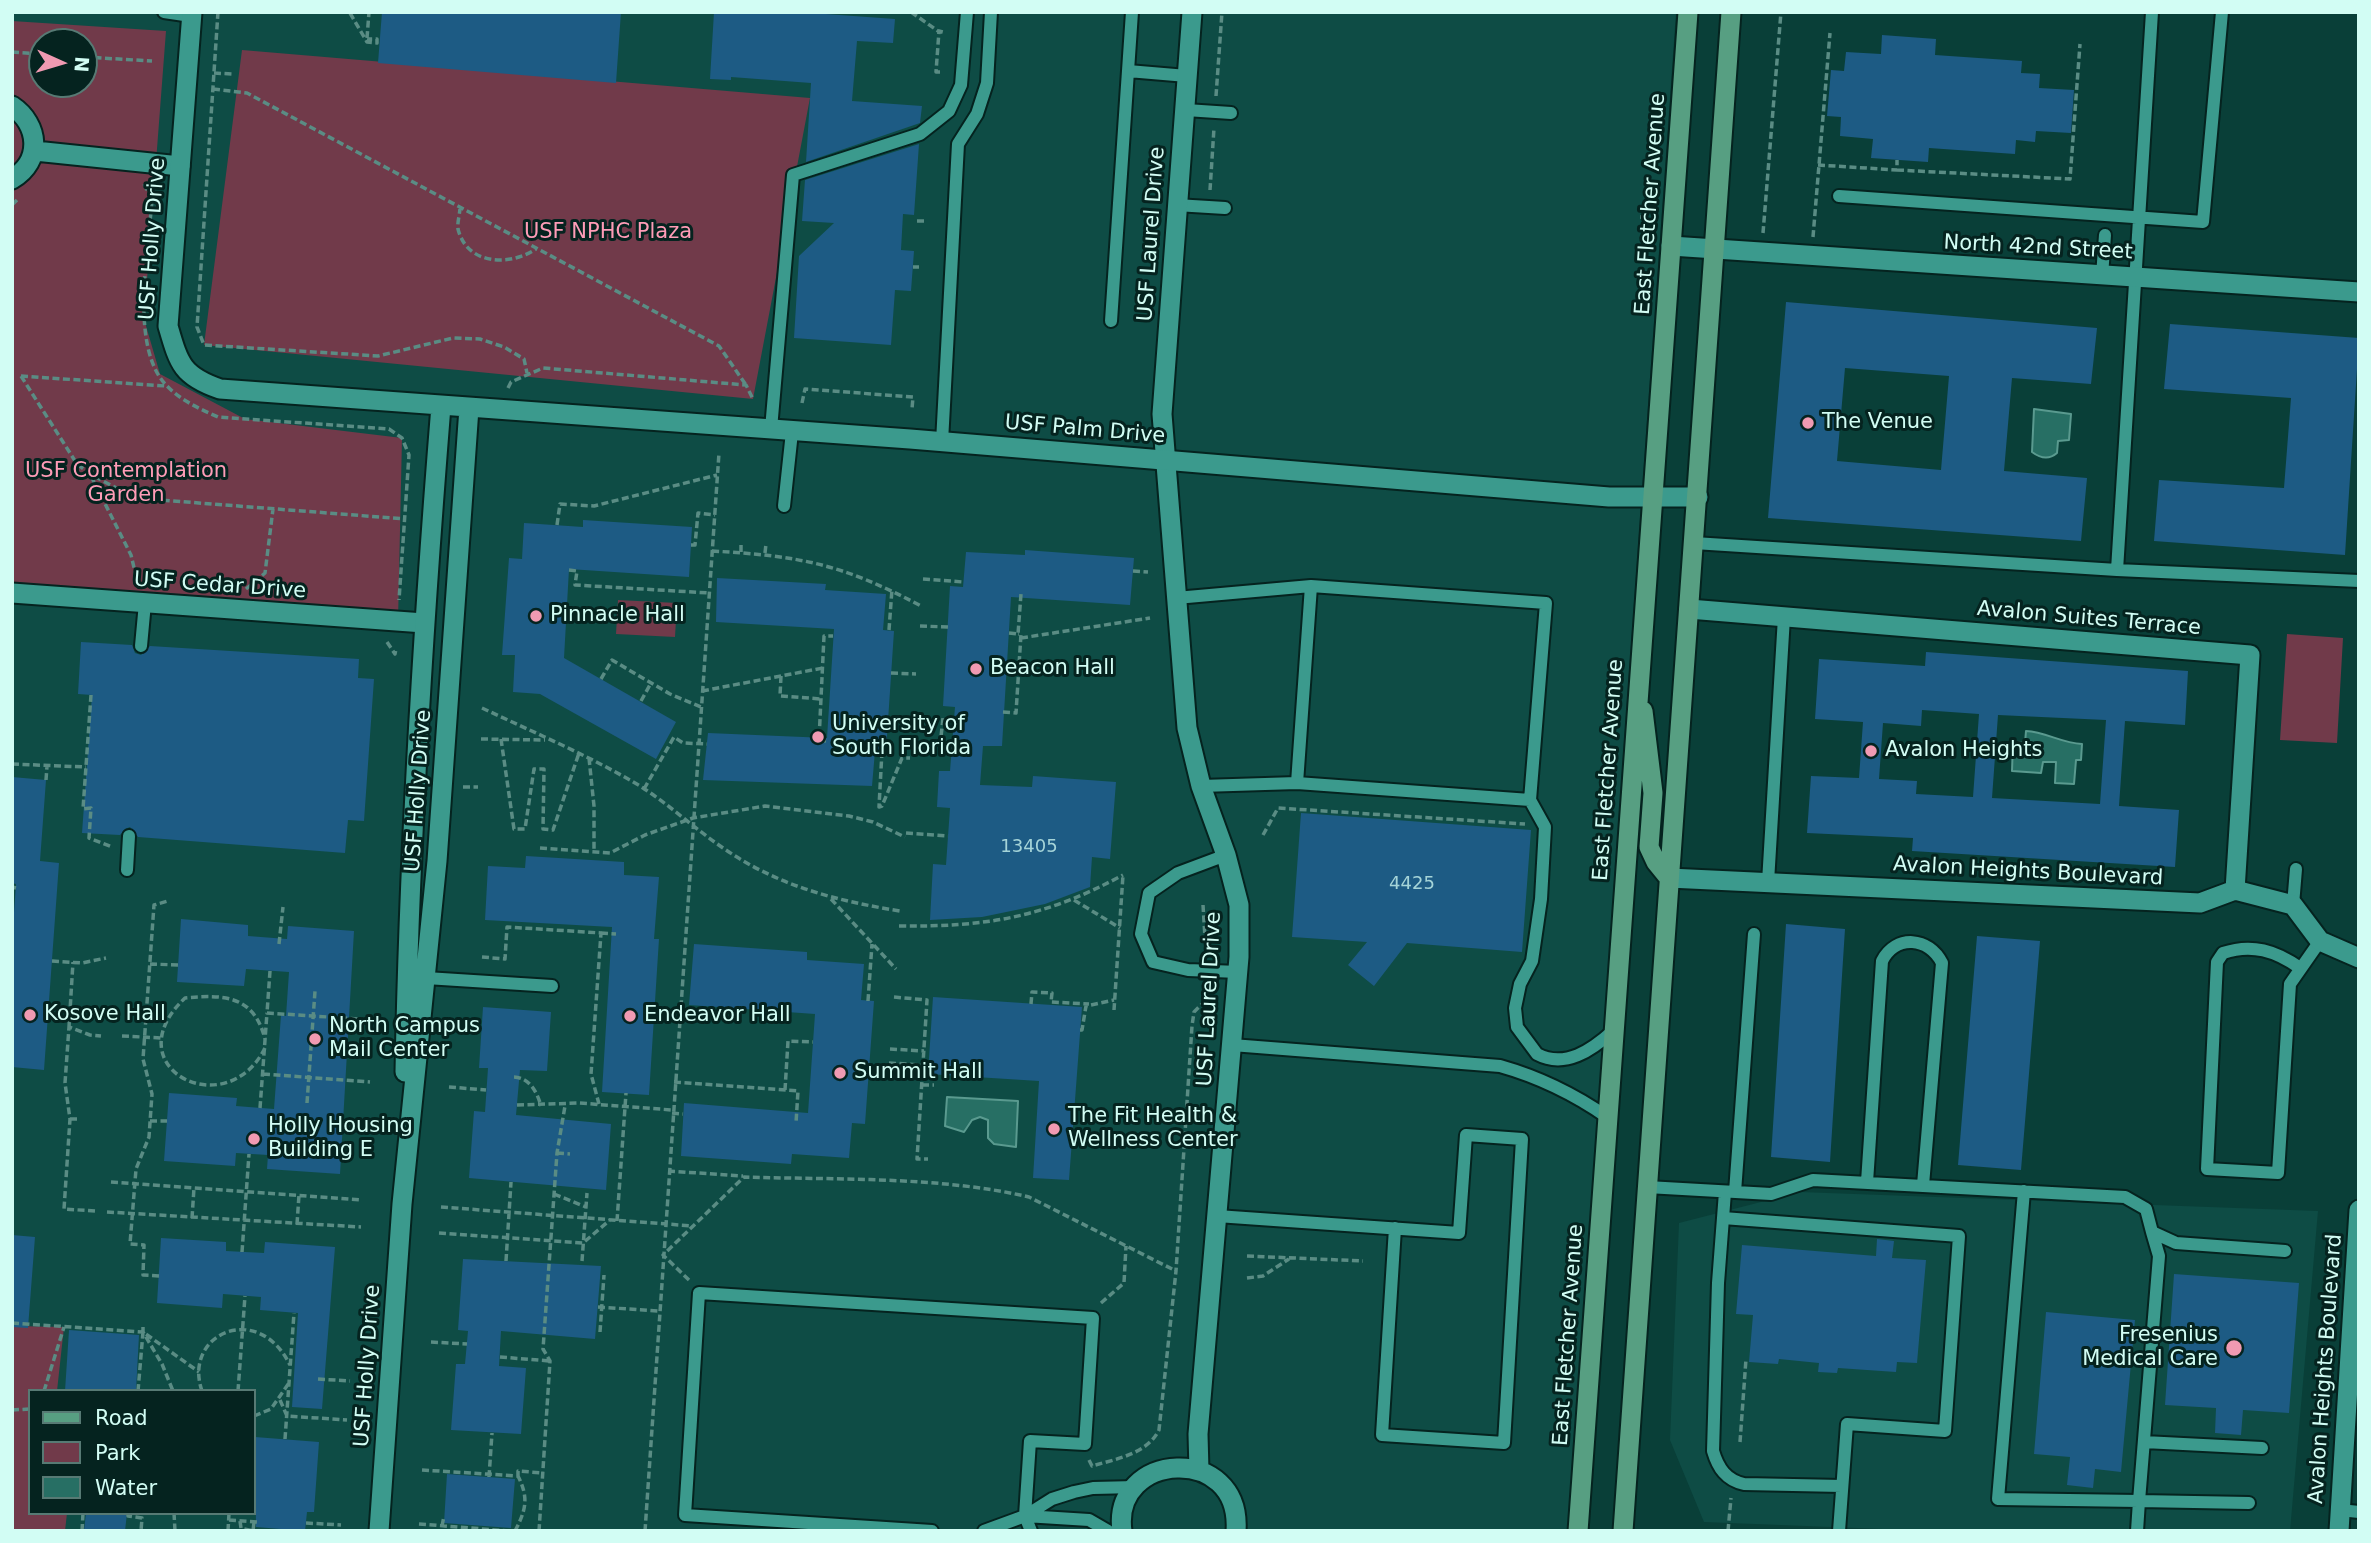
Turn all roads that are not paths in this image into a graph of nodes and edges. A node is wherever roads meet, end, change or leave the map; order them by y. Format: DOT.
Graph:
graph roads {
  1 [pos="164,12"];
  2 [pos="967,12"];
  3 [pos="991,12"];
  4 [pos="1132,12"];
  5 [pos="1192,12"];
  6 [pos="1688,12"];
  7 [pos="1731,12"];
  8 [pos="2152,12"];
  9 [pos="2222,12"];
  10 [pos="192,14"];
  11 [pos="1128,71"];
  12 [pos="1187,76"];
  13 [pos="12,106"];
  14 [pos="1186,110"];
  15 [pos="1231,113"];
  16 [pos="35,151"];
  17 [pos="180,166"];
  18 [pos="12,179"];
  19 [pos="1839,196"];
  20 [pos="1176,205"];
  21 [pos="1225,208"];
  22 [pos="2138,219"];
  23 [pos="2105,235"];
  24 [pos="1671,247"];
  25 [pos="1714,250"];
  26 [pos="2102,276"];
  27 [pos="2136,276"];
  28 [pos="2359,292"];
  29 [pos="1111,321"];
  30 [pos="441,406"];
  31 [pos="469,408"];
  32 [pos="771,429"];
  33 [pos="792,432"];
  34 [pos="942,442"];
  35 [pos="1168,459"];
  36 [pos="1651,497"];
  37 [pos="1698,498"];
  38 [pos="784,506"];
  39 [pos="1694,543"];
  40 [pos="2117,570"];
  41 [pos="2359,581"];
  42 [pos="1311,586"];
  43 [pos="12,593"];
  44 [pos="142,597"];
  45 [pos="1176,598"];
  46 [pos="1689,609"];
  47 [pos="1784,617"];
  48 [pos="424,623"];
  49 [pos="141,646"];
  50 [pos="1638,682"];
  51 [pos="1297,783"];
  52 [pos="1200,786"];
  53 [pos="1530,800"];
  54 [pos="129,836"];
  55 [pos="1226,855"];
  56 [pos="2296,869"];
  57 [pos="127,870"];
  58 [pos="1670,878"];
  59 [pos="1768,882"];
  60 [pos="2235,890"];
  61 [pos="2292,905"];
  62 [pos="1754,934"];
  63 [pos="2320,941"];
  64 [pos="2359,958"];
  65 [pos="2300,968"];
  66 [pos="1238,971"];
  67 [pos="426,978"];
  68 [pos="552,986"];
  69 [pos="1613,1031"];
  70 [pos="1232,1045"];
  71 [pos="1607,1117"];
  72 [pos="1867,1182"];
  73 [pos="1923,1185"];
  74 [pos="1647,1187"];
  75 [pos="2024,1191"];
  76 [pos="1730,1192"];
  77 [pos="402,1204"];
  78 [pos="2359,1210"];
  79 [pos="1217,1216"];
  80 [pos="1723,1218"];
  81 [pos="1395,1228"];
  82 [pos="2152,1232"];
  83 [pos="2285,1251"];
  84 [pos="2355,1343"];
  85 [pos="2144,1442"];
  86 [pos="2262,1448"];
  87 [pos="1199,1471"];
  88 [pos="1842,1486"];
  89 [pos="1136,1487"];
  90 [pos="2139,1501"];
  91 [pos="2249,1503"];
  92 [pos="2349,1511"];
  93 [pos="1025,1516"];
  94 [pos="379,1531"];
  95 [pos="932,1531"];
  96 [pos="984,1531"];
  97 [pos="1031,1531"];
  98 [pos="1108,1531"];
  99 [pos="1122,1531"];
  100 [pos="1236,1531"];
  101 [pos="1578,1531"];
  102 [pos="1623,1531"];
  103 [pos="1839,1531"];
  104 [pos="2137,1531"];
  105 [pos="2339,1531"];
  1 -- 10 [label="lane"];
  2 -- 32 [label="lane"];
  3 -- 34 [label="lane"];
  4 -- 11 [label="lane"];
  5 -- 12 [label="street, USF Laurel Drive"];
  6 -- 24 [label="main road, East Fletcher Avenue"];
  7 -- 25 [label="main road"];
  8 -- 22 [label="lane"];
  9 -- 22 [label="lane"];
  10 -- 17 [label="street, USF Holly Drive"];
  11 -- 12 [label="lane"];
  11 -- 29 [label="lane"];
  12 -- 14 [label="street, USF Laurel Drive"];
  13 -- 16 [label="street"];
  14 -- 15 [label="lane"];
  14 -- 20 [label="street, USF Laurel Drive"];
  16 -- 17 [label="street"];
  16 -- 18 [label="street"];
  17 -- 30 [label="street, USF Holly Drive"];
  19 -- 22 [label="lane"];
  20 -- 21 [label="lane"];
  20 -- 35 [label="street, USF Laurel Drive"];
  22 -- 27 [label="lane"];
  23 -- 26 [label="lane"];
  24 -- 25 [label="street, North 42nd Street"];
  24 -- 36 [label="main road, East Fletcher Avenue"];
  25 -- 26 [label="street, North 42nd Street"];
  25 -- 37 [label="main road"];
  26 -- 27 [label="street, North 42nd Street"];
  27 -- 28 [label="street, North 42nd Street"];
  27 -- 40 [label="lane"];
  30 -- 31 [label="street, USF Holly Drive"];
  30 -- 48 [label="street, USF Holly Drive"];
  31 -- 32 [label="street, USF Palm Drive"];
  31 -- 67 [label="street, USF Holly Drive"];
  32 -- 33 [label="street, USF Palm Drive"];
  33 -- 34 [label="street, USF Palm Drive"];
  33 -- 38 [label="lane"];
  34 -- 35 [label="street, USF Palm Drive"];
  35 -- 36 [label="street, USF Palm Drive"];
  35 -- 45 [label="street, USF Laurel Drive"];
  36 -- 37 [label="street, USF Palm Drive"];
  36 -- 50 [label="main road, East Fletcher Avenue"];
  37 -- 39 [label="main road"];
  39 -- 40 [label="lane"];
  39 -- 46 [label="main road"];
  40 -- 41 [label="lane"];
  42 -- 45 [label="lane"];
  42 -- 51 [label="lane"];
  42 -- 53 [label="lane"];
  43 -- 44 [label="street, USF Cedar Drive"];
  44 -- 48 [label="street, USF Cedar Drive"];
  44 -- 49 [label="lane"];
  45 -- 52 [label="street, USF Laurel Drive"];
  46 -- 47 [label="street, Avalon Suites Terrace"];
  46 -- 58 [label="main road"];
  47 -- 59 [label="lane"];
  47 -- 60 [label="street, Avalon Suites Terrace"];
  48 -- 77 [label="street, USF Holly Drive"];
  50 -- 58 [label="main road"];
  50 -- 69 [label="main road, East Fletcher Avenue"];
  51 -- 52 [label="lane"];
  51 -- 53 [label="lane"];
  52 -- 55 [label="street, USF Laurel Drive"];
  53 -- 69 [label="lane"];
  54 -- 57 [label="lane"];
  55 -- 66 [label="street, USF Laurel Drive"];
  55 -- 66 [label="lane"];
  56 -- 61 [label="lane"];
  58 -- 59 [label="street, Avalon Heights Boulevard"];
  58 -- 74 [label="main road"];
  59 -- 60 [label="street, Avalon Heights Boulevard"];
  60 -- 61 [label="street"];
  61 -- 63 [label="street"];
  62 -- 76 [label="lane"];
  63 -- 64 [label="street"];
  63 -- 65 [label="lane"];
  65 -- 65 [label="lane"];
  66 -- 70 [label="street, USF Laurel Drive"];
  67 -- 68 [label="lane"];
  67 -- 77 [label="street, USF Holly Drive"];
  69 -- 71 [label="main road, East Fletcher Avenue"];
  70 -- 71 [label="lane"];
  70 -- 79 [label="street, USF Laurel Drive"];
  71 -- 101 [label="main road, East Fletcher Avenue"];
  72 -- 73 [label="lane"];
  72 -- 73 [label="lane"];
  72 -- 76 [label="lane"];
  73 -- 75 [label="lane"];
  74 -- 76 [label="lane"];
  74 -- 102 [label="main road"];
  75 -- 82 [label="lane"];
  75 -- 90 [label="lane"];
  76 -- 80 [label="lane"];
  77 -- 94 [label="street, USF Holly Drive"];
  78 -- 84 [label="street, Avalon Heights Boulevard"];
  79 -- 81 [label="lane"];
  79 -- 87 [label="street, USF Laurel Drive"];
  80 -- 88 [label="lane"];
  80 -- 88 [label="lane"];
  81 -- 81 [label="lane"];
  82 -- 83 [label="lane"];
  82 -- 85 [label="lane"];
  84 -- 92 [label="street, Avalon Heights Boulevard"];
  85 -- 86 [label="lane"];
  85 -- 90 [label="lane"];
  87 -- 89 [label="street"];
  87 -- 100 [label="street"];
  88 -- 103 [label="lane"];
  89 -- 93 [label="lane"];
  89 -- 99 [label="street"];
  90 -- 91 [label="lane"];
  90 -- 104 [label="lane"];
  92 -- 105 [label="street, Avalon Heights Boulevard"];
  93 -- 95 [label="lane"];
  93 -- 96 [label="lane"];
  93 -- 97 [label="lane"];
  93 -- 98 [label="lane"];
}
